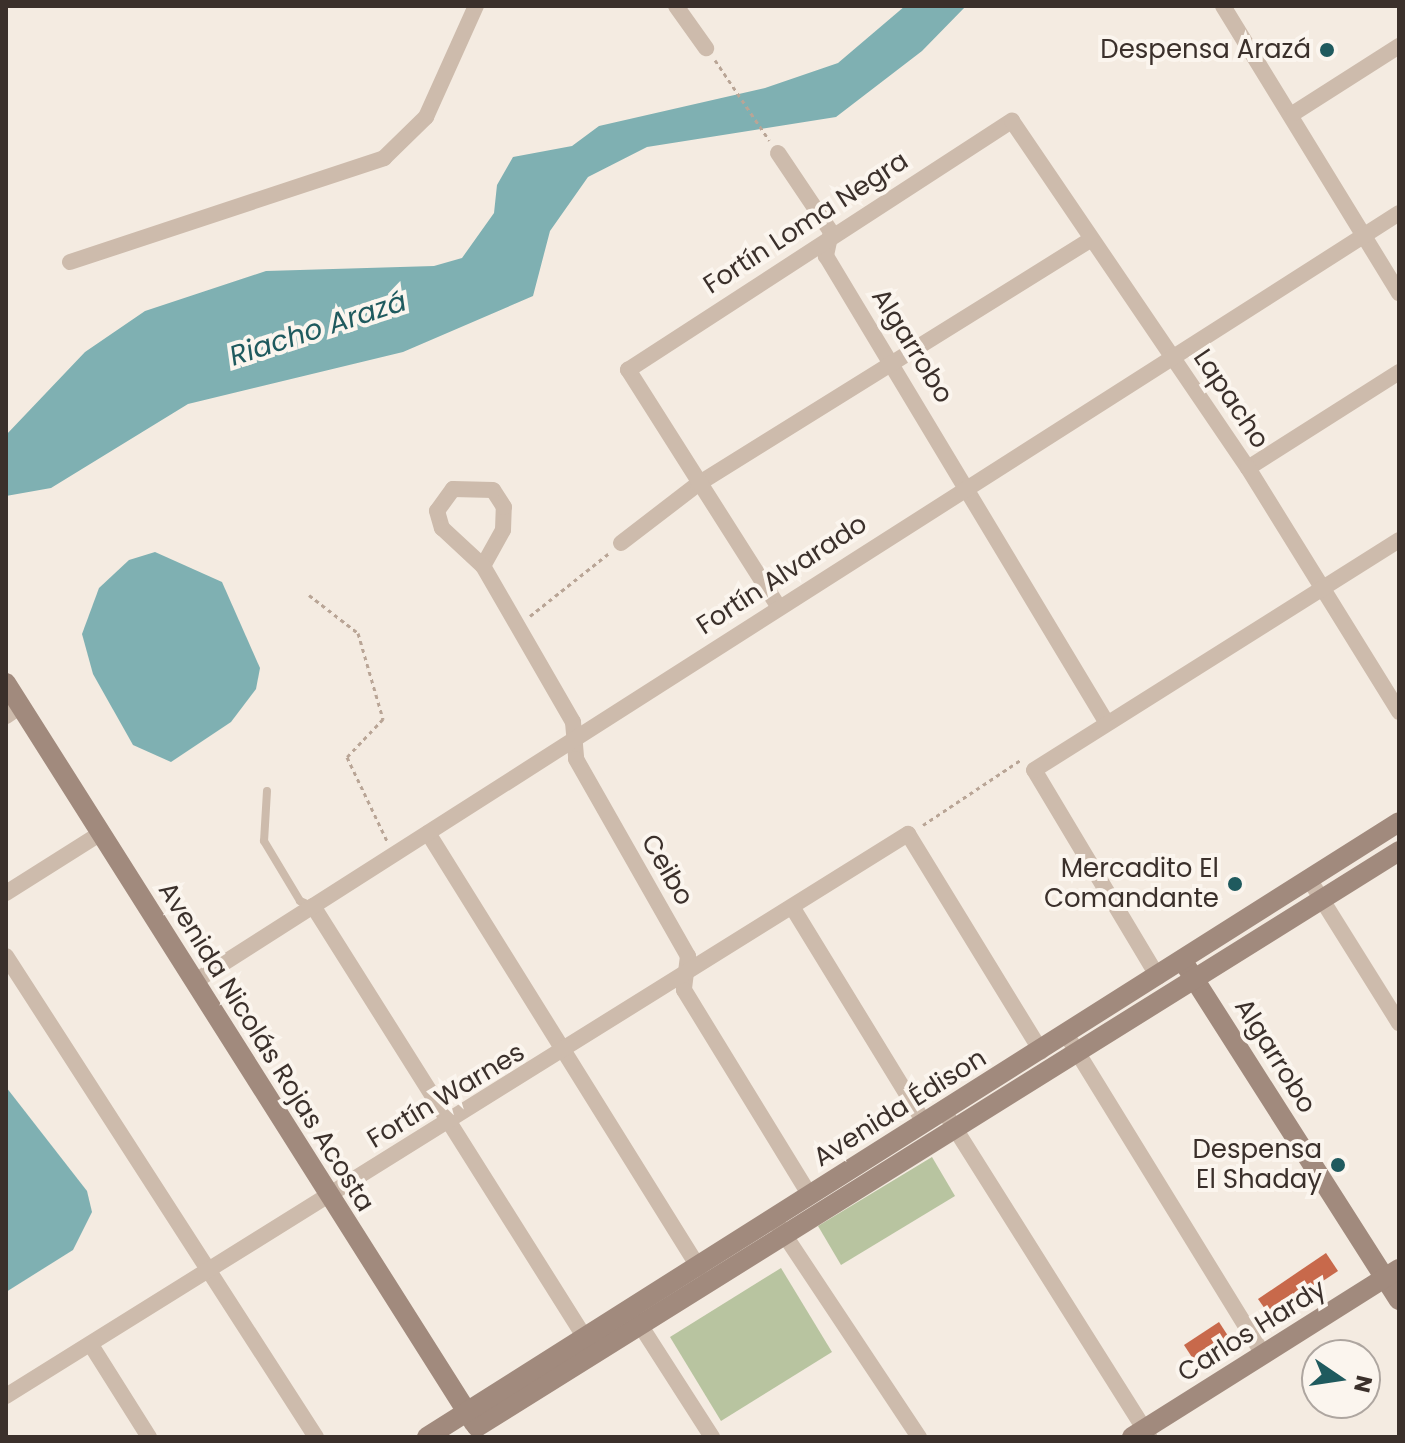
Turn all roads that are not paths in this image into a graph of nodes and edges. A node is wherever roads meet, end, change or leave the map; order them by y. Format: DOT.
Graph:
graph roads {
  1 [pos="476,6"];
  2 [pos="676,6"];
  3 [pos="1223,6"];
  4 [pos="1399,46"];
  5 [pos="706,48"];
  6 [pos="1294,113"];
  7 [pos="1012,121"];
  8 [pos="778,153"];
  9 [pos="1399,213"];
  10 [pos="831,232"];
  11 [pos="1366,233"];
  12 [pos="1090,240"];
  13 [pos="70,262"];
  14 [pos="1399,293"];
  15 [pos="1171,352"];
  16 [pos="891,363"];
  17 [pos="1399,372"];
  18 [pos="1248,468"];
  19 [pos="698,484"];
  20 [pos="968,484"];
  21 [pos="1399,540"];
  22 [pos="621,543"];
  23 [pos="483,566"];
  24 [pos="1321,590"];
  25 [pos="778,606"];
  26 [pos="6,683"];
  27 [pos="13,711"];
  28 [pos="1399,712"];
  29 [pos="1105,720"];
  30 [pos="576,739"];
  31 [pos="267,791"];
  32 [pos="1399,822"];
  33 [pos="101,833"];
  34 [pos="428,833"];
  35 [pos="1399,851"];
  36 [pos="1309,879"];
  37 [pos="6,893"];
  38 [pos="1321,900"];
  39 [pos="313,906"];
  40 [pos="794,910"];
  41 [pos="6,956"];
  42 [pos="1189,970"];
  43 [pos="686,974"];
  44 [pos="1158,977"];
  45 [pos="194,982"];
  46 [pos="1399,1023"];
  47 [pos="1072,1044"];
  48 [pos="1041,1051"];
  49 [pos="564,1054"];
  50 [pos="949,1120"];
  51 [pos="453,1122"];
  52 [pos="924,1122"];
  53 [pos="809,1194"];
  54 [pos="328,1195"];
  55 [pos="779,1227"];
  56 [pos="209,1266"];
  57 [pos="699,1268"];
  58 [pos="1392,1274"];
  59 [pos="1399,1300"];
  60 [pos="637,1321"];
  61 [pos="587,1341"];
  62 [pos="91,1345"];
  63 [pos="1263,1354"];
  64 [pos="6,1396"];
  65 [pos="475,1426"];
  66 [pos="1142,1434"];
  67 [pos="149,1437"];
  68 [pos="316,1437"];
  69 [pos="427,1437"];
  70 [pos="712,1437"];
  71 [pos="919,1437"];
  1 -- 13 [label="street"];
  2 -- 5 [label="street"];
  3 -- 6 [label="street"];
  4 -- 6 [label="street"];
  6 -- 11 [label="street"];
  7 -- 10 [label="street, Fortín Loma Negra"];
  7 -- 12 [label="street, Lapacho"];
  8 -- 10 [label="street, Algarrobo"];
  9 -- 11 [label="street, Fortín Alvarado"];
  10 -- 16 [label="street, Algarrobo"];
  10 -- 19 [label="street, Fortín Loma Negra"];
  11 -- 14 [label="street"];
  11 -- 15 [label="street, Fortín Alvarado"];
  12 -- 15 [label="street, Lapacho"];
  12 -- 16 [label="street"];
  15 -- 18 [label="street, Lapacho"];
  15 -- 20 [label="street, Fortín Alvarado"];
  16 -- 19 [label="street"];
  16 -- 20 [label="street, Algarrobo"];
  17 -- 18 [label="street"];
  18 -- 24 [label="street, Lapacho"];
  19 -- 22 [label="street"];
  19 -- 25 [label="street"];
  20 -- 25 [label="street, Fortín Alvarado"];
  20 -- 29 [label="street, Algarrobo"];
  21 -- 24 [label="street"];
  23 -- 23 [label="street, Ceibo"];
  23 -- 30 [label="street, Ceibo"];
  24 -- 28 [label="street, Lapacho"];
  24 -- 29 [label="street"];
  25 -- 30 [label="street, Fortín Alvarado"];
  26 -- 27 [label="main road, Avenida Nicolás Rojas Acosta"];
  27 -- 33 [label="main road, Avenida Nicolás Rojas Acosta"];
  29 -- 44 [label="street"];
  30 -- 34 [label="street, Fortín Alvarado"];
  30 -- 43 [label="street, Ceibo"];
  31 -- 39 [label="lane"];
  32 -- 36 [label="main road, Avenida Édison"];
  33 -- 37 [label="street"];
  33 -- 45 [label="main road, Avenida Nicolás Rojas Acosta"];
  34 -- 39 [label="street, Fortín Alvarado"];
  34 -- 49 [label="street"];
  35 -- 38 [label="main road, Avenida Édison"];
  36 -- 38 [label="street"];
  36 -- 42 [label="main road, Avenida Édison"];
  38 -- 42 [label="main road, Avenida Édison"];
  38 -- 46 [label="street"];
  39 -- 45 [label="street, Fortín Alvarado"];
  39 -- 51 [label="street"];
  40 -- 43 [label="street, Fortín Warnes"];
  40 -- 48 [label="street, Fortín Warnes"];
  40 -- 52 [label="street"];
  41 -- 56 [label="street"];
  42 -- 44 [label="main road, Avenida Édison"];
  42 -- 47 [label="main road, Avenida Édison"];
  42 -- 58 [label="main road, Algarrobo"];
  43 -- 49 [label="street, Fortín Warnes"];
  43 -- 53 [label="street, Ceibo"];
  44 -- 47 [label="main road, Avenida Édison"];
  45 -- 54 [label="main road, Avenida Nicolás Rojas Acosta"];
  47 -- 48 [label="main road, Avenida Édison"];
  47 -- 50 [label="main road, Avenida Édison"];
  47 -- 63 [label="street"];
  48 -- 50 [label="main road, Avenida Édison"];
  49 -- 51 [label="street, Fortín Warnes"];
  49 -- 57 [label="street"];
  50 -- 52 [label="main road, Avenida Édison"];
  50 -- 55 [label="main road, Avenida Édison"];
  50 -- 66 [label="street"];
  51 -- 54 [label="street, Fortín Warnes"];
  51 -- 61 [label="street"];
  52 -- 53 [label="main road, Avenida Édison"];
  53 -- 55 [label="main road, Avenida Édison"];
  54 -- 56 [label="street, Fortín Warnes"];
  54 -- 65 [label="main road, Avenida Nicolás Rojas Acosta"];
  55 -- 57 [label="main road, Avenida Édison"];
  55 -- 60 [label="main road, Avenida Édison"];
  55 -- 71 [label="street"];
  56 -- 62 [label="street, Fortín Warnes"];
  56 -- 68 [label="street"];
  57 -- 60 [label="main road, Avenida Édison"];
  58 -- 59 [label="main road, Algarrobo"];
  58 -- 63 [label="main road, Carlos Hardy"];
  60 -- 61 [label="main road, Avenida Édison"];
  60 -- 65 [label="main road, Avenida Édison"];
  60 -- 70 [label="street"];
  61 -- 65 [label="main road, Avenida Édison"];
  62 -- 64 [label="street, Fortín Warnes"];
  62 -- 67 [label="street"];
  63 -- 66 [label="main road, Carlos Hardy"];
  65 -- 69 [label="main road, Avenida Édison"];
}
